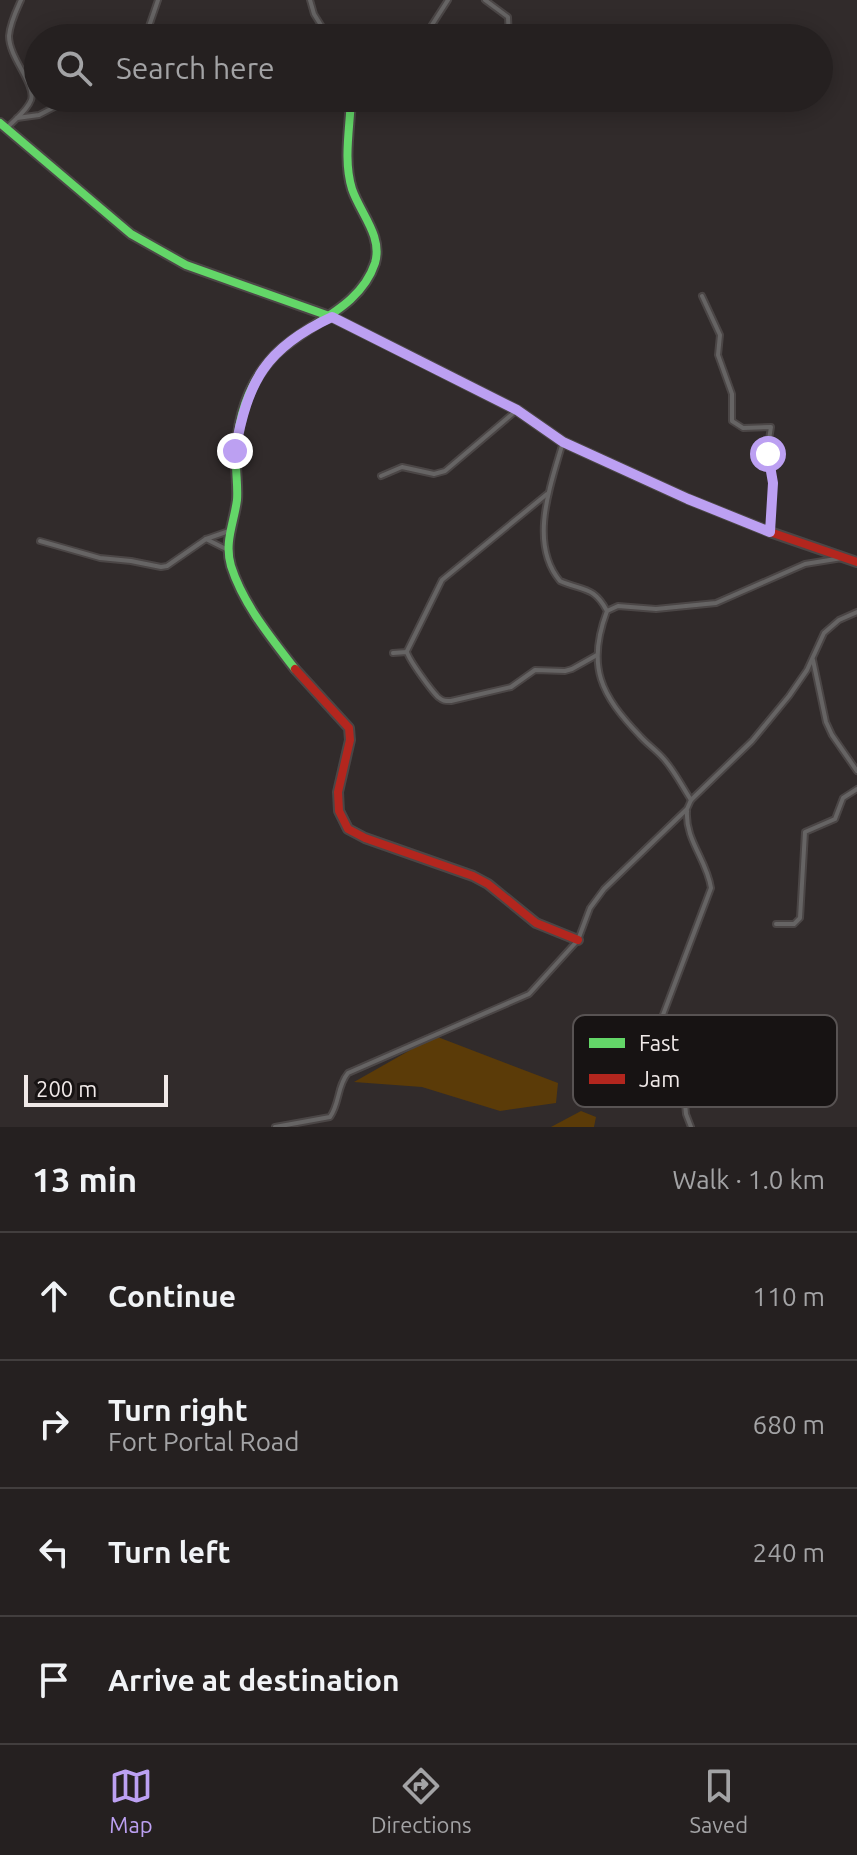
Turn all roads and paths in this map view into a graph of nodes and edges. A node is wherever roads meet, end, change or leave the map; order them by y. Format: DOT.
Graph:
graph roads {
  1 [pos="21,0"];
  2 [pos="158,0"];
  3 [pos="310,0"];
  4 [pos="448,0"];
  5 [pos="485,0"];
  6 [pos="150,24"];
  7 [pos="320,24"];
  8 [pos="433,24"];
  9 [pos="508,24"];
  10 [pos="24,75"];
  11 [pos="24,109"];
  12 [pos="45,112"];
  13 [pos="351,113"];
  14 [pos="15,119"];
  15 [pos="3,126"];
  16 [pos="702,296"];
  17 [pos="332,317"];
  18 [pos="517,410"];
  19 [pos="563,442"];
  20 [pos="381,476"];
  21 [pos="549,492"];
  22 [pos="231,531"];
  23 [pos="770,532"];
  24 [pos="206,539"];
  25 [pos="40,541"];
  26 [pos="228,550"];
  27 [pos="846,558"];
  28 [pos="857,562"];
  29 [pos="607,611"];
  30 [pos="857,612"];
  31 [pos="407,652"];
  32 [pos="393,653"];
  33 [pos="597,655"];
  34 [pos="812,658"];
  35 [pos="588,662"];
  36 [pos="597,667"];
  37 [pos="857,771"];
  38 [pos="857,789"];
  39 [pos="691,800"];
  40 [pos="687,809"];
  41 [pos="776,924"];
  42 [pos="578,940"];
  43 [pos="663,1015"];
  44 [pos="685,1107"];
  45 [pos="275,1127"];
  46 [pos="691,1127"];
  1 -- 10 [label="street"];
  2 -- 6 [label="street"];
  3 -- 7 [label="street"];
  4 -- 8 [label="street"];
  5 -- 9 [label="street"];
  11 -- 14 [label="street"];
  12 -- 14 [label="street"];
  13 -- 17 [label="street"];
  14 -- 15 [label="street"];
  15 -- 17 [label="street"];
  16 -- 23 [label="street"];
  17 -- 18 [label="street"];
  17 -- 22 [label="street"];
  18 -- 19 [label="street"];
  18 -- 20 [label="street"];
  19 -- 21 [label="street"];
  19 -- 23 [label="street"];
  21 -- 29 [label="street"];
  21 -- 31 [label="street"];
  22 -- 24 [label="street"];
  22 -- 26 [label="street"];
  23 -- 27 [label="street"];
  24 -- 25 [label="street"];
  24 -- 26 [label="street"];
  26 -- 42 [label="street"];
  27 -- 28 [label="street"];
  27 -- 29 [label="street"];
  29 -- 33 [label="street"];
  30 -- 34 [label="street"];
  31 -- 32 [label="street"];
  31 -- 35 [label="street"];
  33 -- 35 [label="street"];
  33 -- 36 [label="street"];
  34 -- 37 [label="street"];
  34 -- 39 [label="street"];
  35 -- 36 [label="street"];
  36 -- 39 [label="street"];
  38 -- 41 [label="street"];
  39 -- 40 [label="street"];
  40 -- 42 [label="street"];
  40 -- 43 [label="street"];
  42 -- 45 [label="street"];
  44 -- 46 [label="street"];
}
